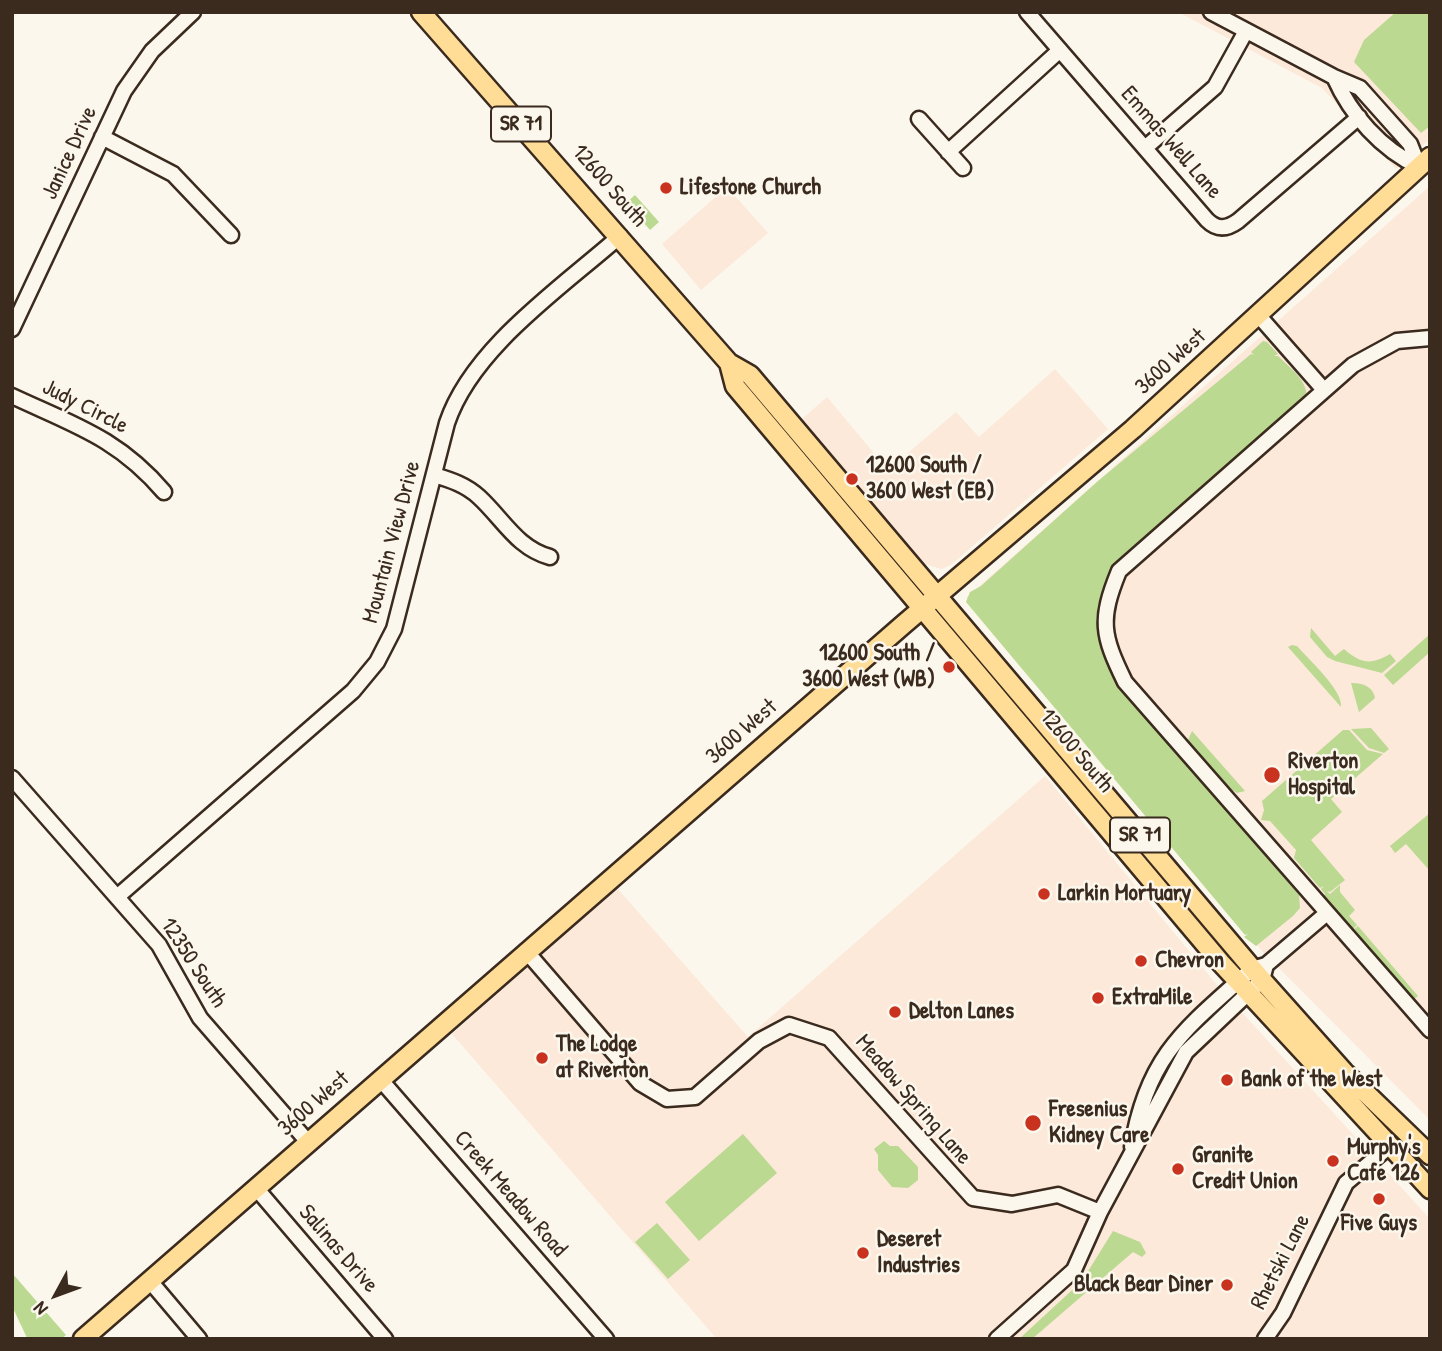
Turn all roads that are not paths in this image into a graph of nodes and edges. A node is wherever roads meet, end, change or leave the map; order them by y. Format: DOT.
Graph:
graph roads {
  1 [pos="193,12"];
  2 [pos="421,12"];
  3 [pos="1027,12"];
  4 [pos="1211,12"];
  5 [pos="1246,31"];
  6 [pos="1060,50"];
  7 [pos="1334,77"];
  8 [pos="1359,117"];
  9 [pos="919,119"];
  10 [pos="102,136"];
  11 [pos="1145,148"];
  12 [pos="948,152"];
  13 [pos="1424,162"];
  14 [pos="963,169"];
  15 [pos="231,235"];
  16 [pos="620,236"];
  17 [pos="1259,316"];
  18 [pos="12,329"];
  19 [pos="1430,338"];
  20 [pos="729,363"];
  21 [pos="1324,390"];
  22 [pos="12,396"];
  23 [pos="434,475"];
  24 [pos="164,492"];
  25 [pos="550,557"];
  26 [pos="937,596"];
  27 [pos="923,608"];
  28 [pos="12,778"];
  29 [pos="117,897"];
  30 [pos="1327,913"];
  31 [pos="526,951"];
  32 [pos="1253,978"];
  33 [pos="1430,1030"];
  34 [pos="380,1079"];
  35 [pos="308,1142"];
  36 [pos="1391,1144"];
  37 [pos="1130,1154"];
  38 [pos="1430,1155"];
  39 [pos="256,1188"];
  40 [pos="1430,1189"];
  41 [pos="1100,1212"];
  42 [pos="150,1281"];
  43 [pos="83,1339"];
  44 [pos="199,1339"];
  45 [pos="385,1339"];
  46 [pos="606,1339"];
  47 [pos="997,1339"];
  48 [pos="1265,1339"];
  1 -- 10 [label="street, Janice Drive"];
  2 -- 16 [label="main road, 12600 South / SR 71"];
  3 -- 6 [label="street, Emmas Well Lane"];
  4 -- 5 [label="street"];
  5 -- 7 [label="street"];
  5 -- 11 [label="street"];
  6 -- 11 [label="street, Emmas Well Lane"];
  6 -- 12 [label="street"];
  7 -- 8 [label="street"];
  7 -- 13 [label="street"];
  8 -- 11 [label="street, Emmas Well Lane"];
  8 -- 13 [label="street"];
  9 -- 12 [label="street"];
  10 -- 15 [label="street"];
  10 -- 18 [label="street, Janice Drive"];
  12 -- 14 [label="street"];
  13 -- 17 [label="main road, 3600 West"];
  16 -- 20 [label="main road, 12600 South / SR 71"];
  16 -- 23 [label="street, Mountain View Drive"];
  17 -- 21 [label="street"];
  17 -- 26 [label="main road, 3600 West"];
  19 -- 21 [label="street"];
  20 -- 26 [label="main road, 12600 South / SR 71"];
  20 -- 27 [label="main road, 12600 South / SR 71"];
  21 -- 30 [label="street"];
  22 -- 24 [label="street, Judy Circle"];
  23 -- 25 [label="street"];
  23 -- 29 [label="street, Mountain View Drive"];
  26 -- 27 [label="main road, 3600 West"];
  26 -- 32 [label="main road, 12600 South / SR 71"];
  27 -- 31 [label="main road, 3600 West"];
  27 -- 32 [label="main road, 12600 South / SR 71"];
  28 -- 29 [label="street, 12350 South"];
  29 -- 35 [label="street, 12350 South"];
  30 -- 32 [label="street"];
  30 -- 33 [label="street"];
  31 -- 34 [label="main road, 3600 West"];
  31 -- 41 [label="street, Meadow Spring Lane"];
  32 -- 36 [label="main road, 12600 South / SR 71"];
  32 -- 37 [label="street"];
  32 -- 37 [label="street"];
  32 -- 38 [label="main road, 12600 South / SR 71"];
  34 -- 35 [label="main road, 3600 West"];
  34 -- 46 [label="street, Creek Meadow Road"];
  35 -- 39 [label="main road, 3600 West"];
  36 -- 40 [label="main road, 12600 South / SR 71"];
  36 -- 48 [label="street, Rhetski Lane"];
  37 -- 41 [label="street"];
  39 -- 42 [label="main road, 3600 West"];
  39 -- 45 [label="street, Salinas Drive"];
  41 -- 47 [label="street"];
  42 -- 43 [label="main road, 3600 West"];
  42 -- 44 [label="street"];
}
